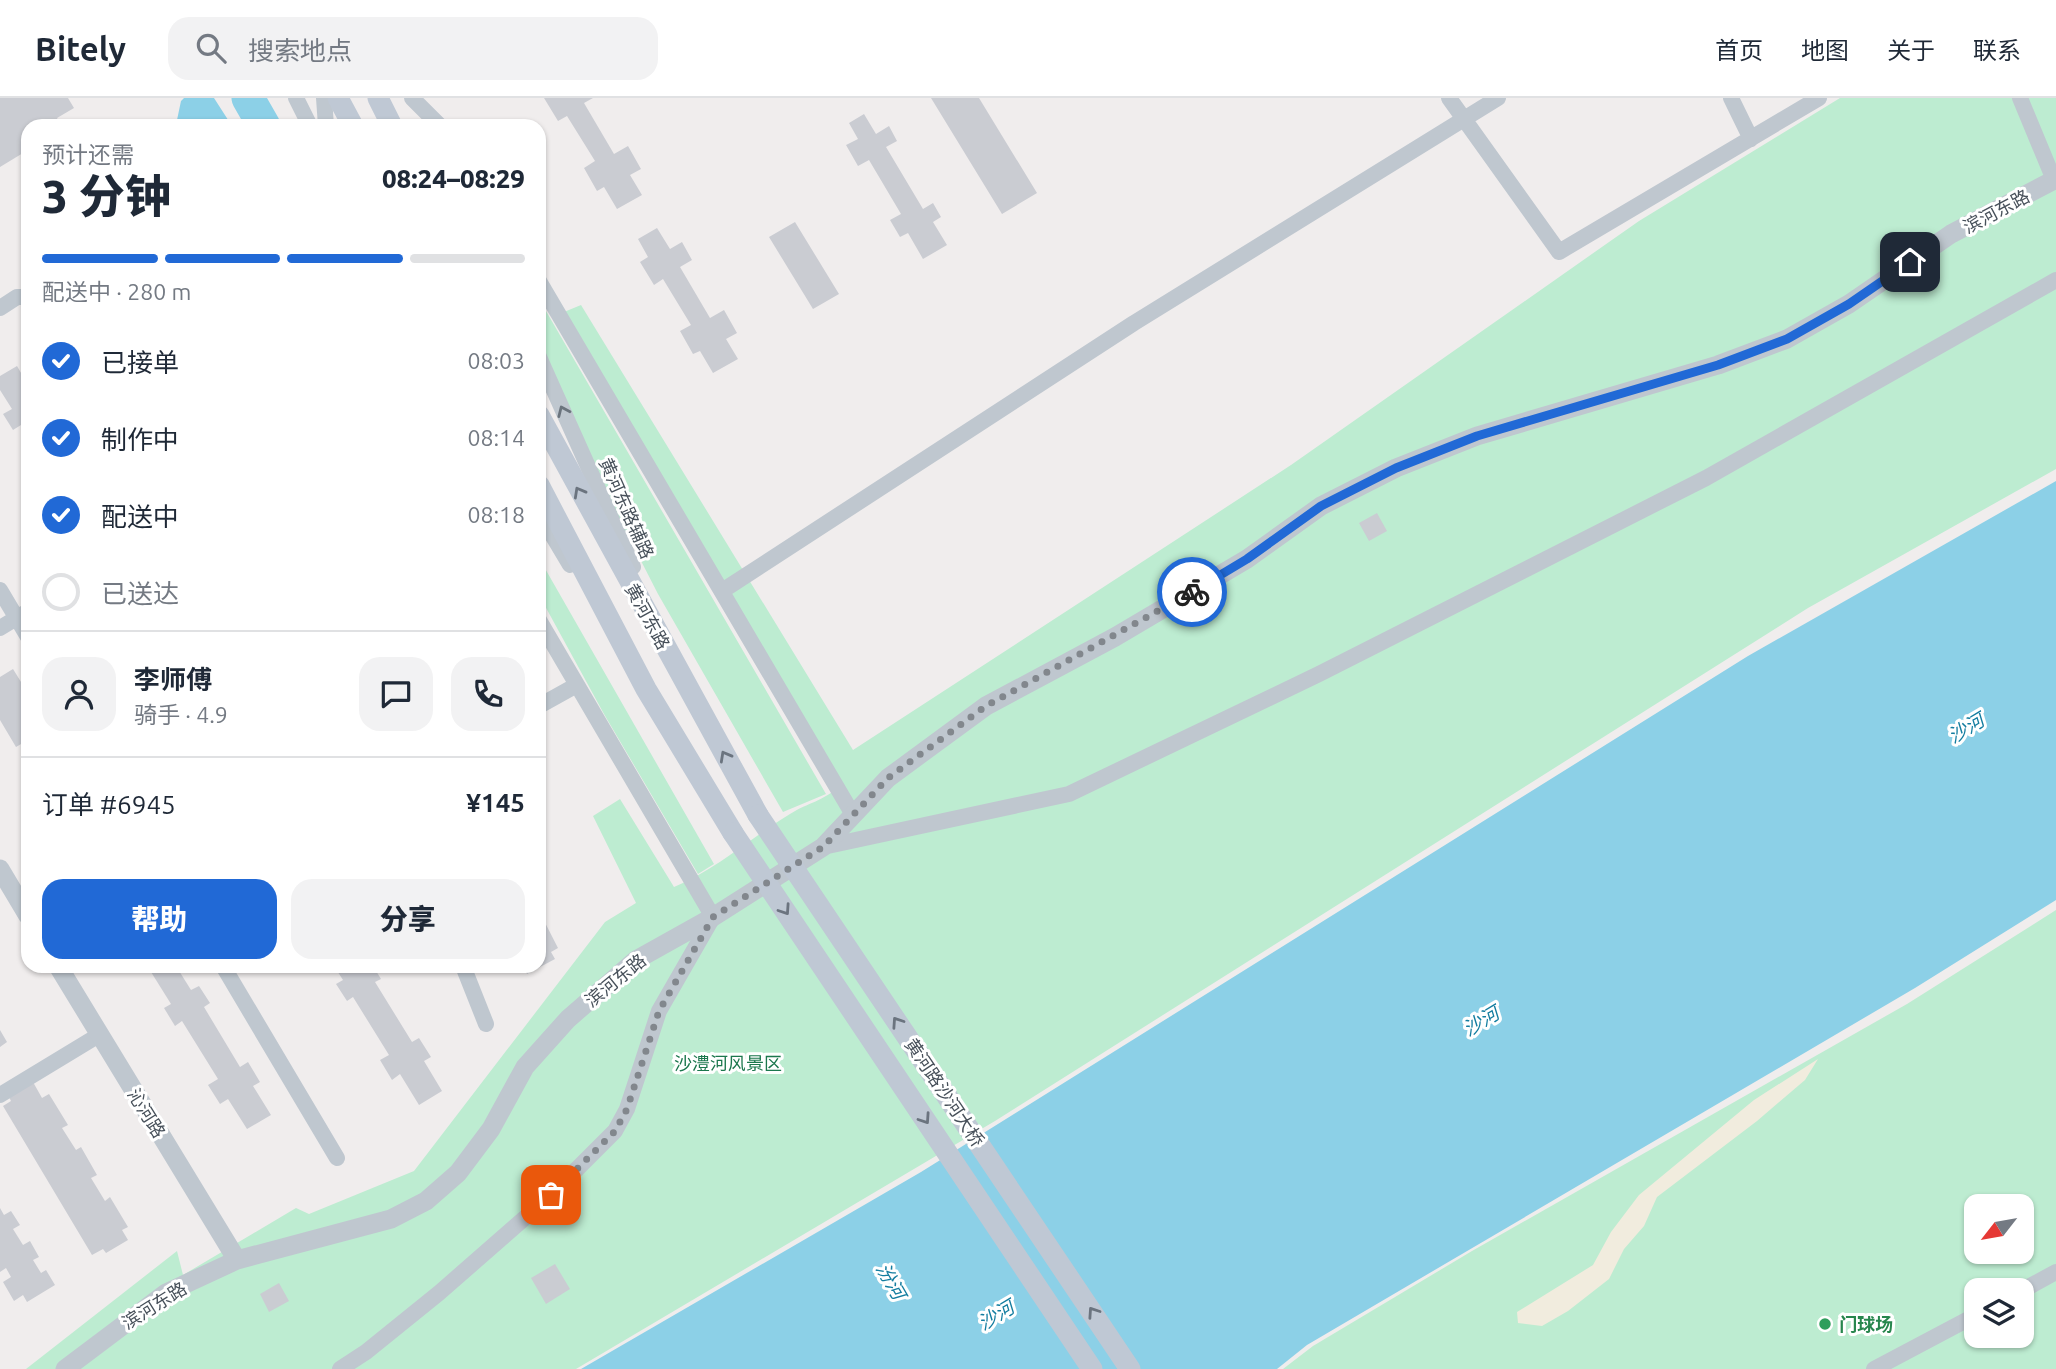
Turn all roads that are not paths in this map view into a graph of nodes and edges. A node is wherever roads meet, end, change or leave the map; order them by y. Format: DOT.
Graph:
graph roads {
  1 [pos="296,98"];
  2 [pos="324,98"];
  3 [pos="338,98"];
  4 [pos="377,98"];
  5 [pos="412,98"];
  6 [pos="422,98"];
  7 [pos="1449,98"];
  8 [pos="1499,98"];
  9 [pos="1731,98"];
  10 [pos="1819,98"];
  11 [pos="2020,98"];
  12 [pos="306,119"];
  13 [pos="326,119"];
  14 [pos="349,119"];
  15 [pos="388,119"];
  16 [pos="433,119"];
  17 [pos="434,119"];
  18 [pos="1464,119"];
  19 [pos="1751,139"];
  20 [pos="2055,180"];
  21 [pos="2056,280"];
  22 [pos="546,293"];
  23 [pos="21,297"];
  24 [pos="0,308"];
  25 [pos="546,373"];
  26 [pos="546,428"];
  27 [pos="546,498"];
  28 [pos="546,525"];
  29 [pos="0,590"];
  30 [pos="722,591"];
  31 [pos="21,614"];
  32 [pos="21,616"];
  33 [pos="0,628"];
  34 [pos="546,633"];
  35 [pos="681,675"];
  36 [pos="575,686"];
  37 [pos="646,689"];
  38 [pos="546,702"];
  39 [pos="852,813"];
  40 [pos="758,815"];
  41 [pos="733,833"];
  42 [pos="823,847"];
  43 [pos="0,869"];
  44 [pos="21,904"];
  45 [pos="713,917"];
  46 [pos="62,973"];
  47 [pos="227,973"];
  48 [pos="466,973"];
  49 [pos="486,1024"];
  50 [pos="99,1035"];
  51 [pos="0,1095"];
  52 [pos="337,1158"];
  53 [pos="237,1260"];
  54 [pos="2056,1272"];
  55 [pos="2034,1283"];
  56 [pos="1964,1321"];
  57 [pos="65,1369"];
  58 [pos="340,1369"];
  59 [pos="1092,1369"];
  60 [pos="1130,1369"];
  61 [pos="1874,1369"];
  1 -- 12 [label="street"];
  2 -- 13 [label="street"];
  3 -- 14 [label="main road"];
  4 -- 15 [label="main road"];
  5 -- 16 [label="street"];
  6 -- 17 [label="street"];
  7 -- 18 [label="street"];
  8 -- 18 [label="street"];
  9 -- 19 [label="street"];
  10 -- 19 [label="street"];
  11 -- 20 [label="street"];
  18 -- 19 [label="street"];
  18 -- 30 [label="street"];
  20 -- 39 [label="street, 滨河东路"];
  21 -- 42 [label="street"];
  22 -- 30 [label="street"];
  23 -- 24 [label="street"];
  35 -- 25 [label="street, 黄河东路辅路, one-way"];
  35 -- 26 [label="main road, 黄河东路, one-way"];
  27 -- 37 [label="main road, 黄河东路"];
  28 -- 37 [label="street"];
  29 -- 31 [label="street"];
  30 -- 39 [label="street"];
  32 -- 33 [label="street"];
  34 -- 36 [label="street"];
  40 -- 35 [label="main road, 黄河东路, one-way"];
  36 -- 38 [label="street"];
  36 -- 45 [label="street"];
  37 -- 41 [label="main road, 黄河东路"];
  39 -- 42 [label="street, 滨河东路"];
  60 -- 40 [label="main road, 黄河路沙河大桥, one-way, bridge"];
  41 -- 59 [label="main road, 黄河路沙河大桥, one-way, bridge"];
  42 -- 45 [label="street, 滨河东路"];
  43 -- 44 [label="street"];
  45 -- 53 [label="street, 滨河东路"];
  45 -- 58 [label="street"];
  46 -- 50 [label="street, 沁河路"];
  47 -- 52 [label="street"];
  48 -- 49 [label="street"];
  50 -- 51 [label="street"];
  50 -- 53 [label="street, 沁河路"];
  53 -- 57 [label="street, 滨河东路"];
  54 -- 55 [label="street"];
  56 -- 61 [label="street"];
}
